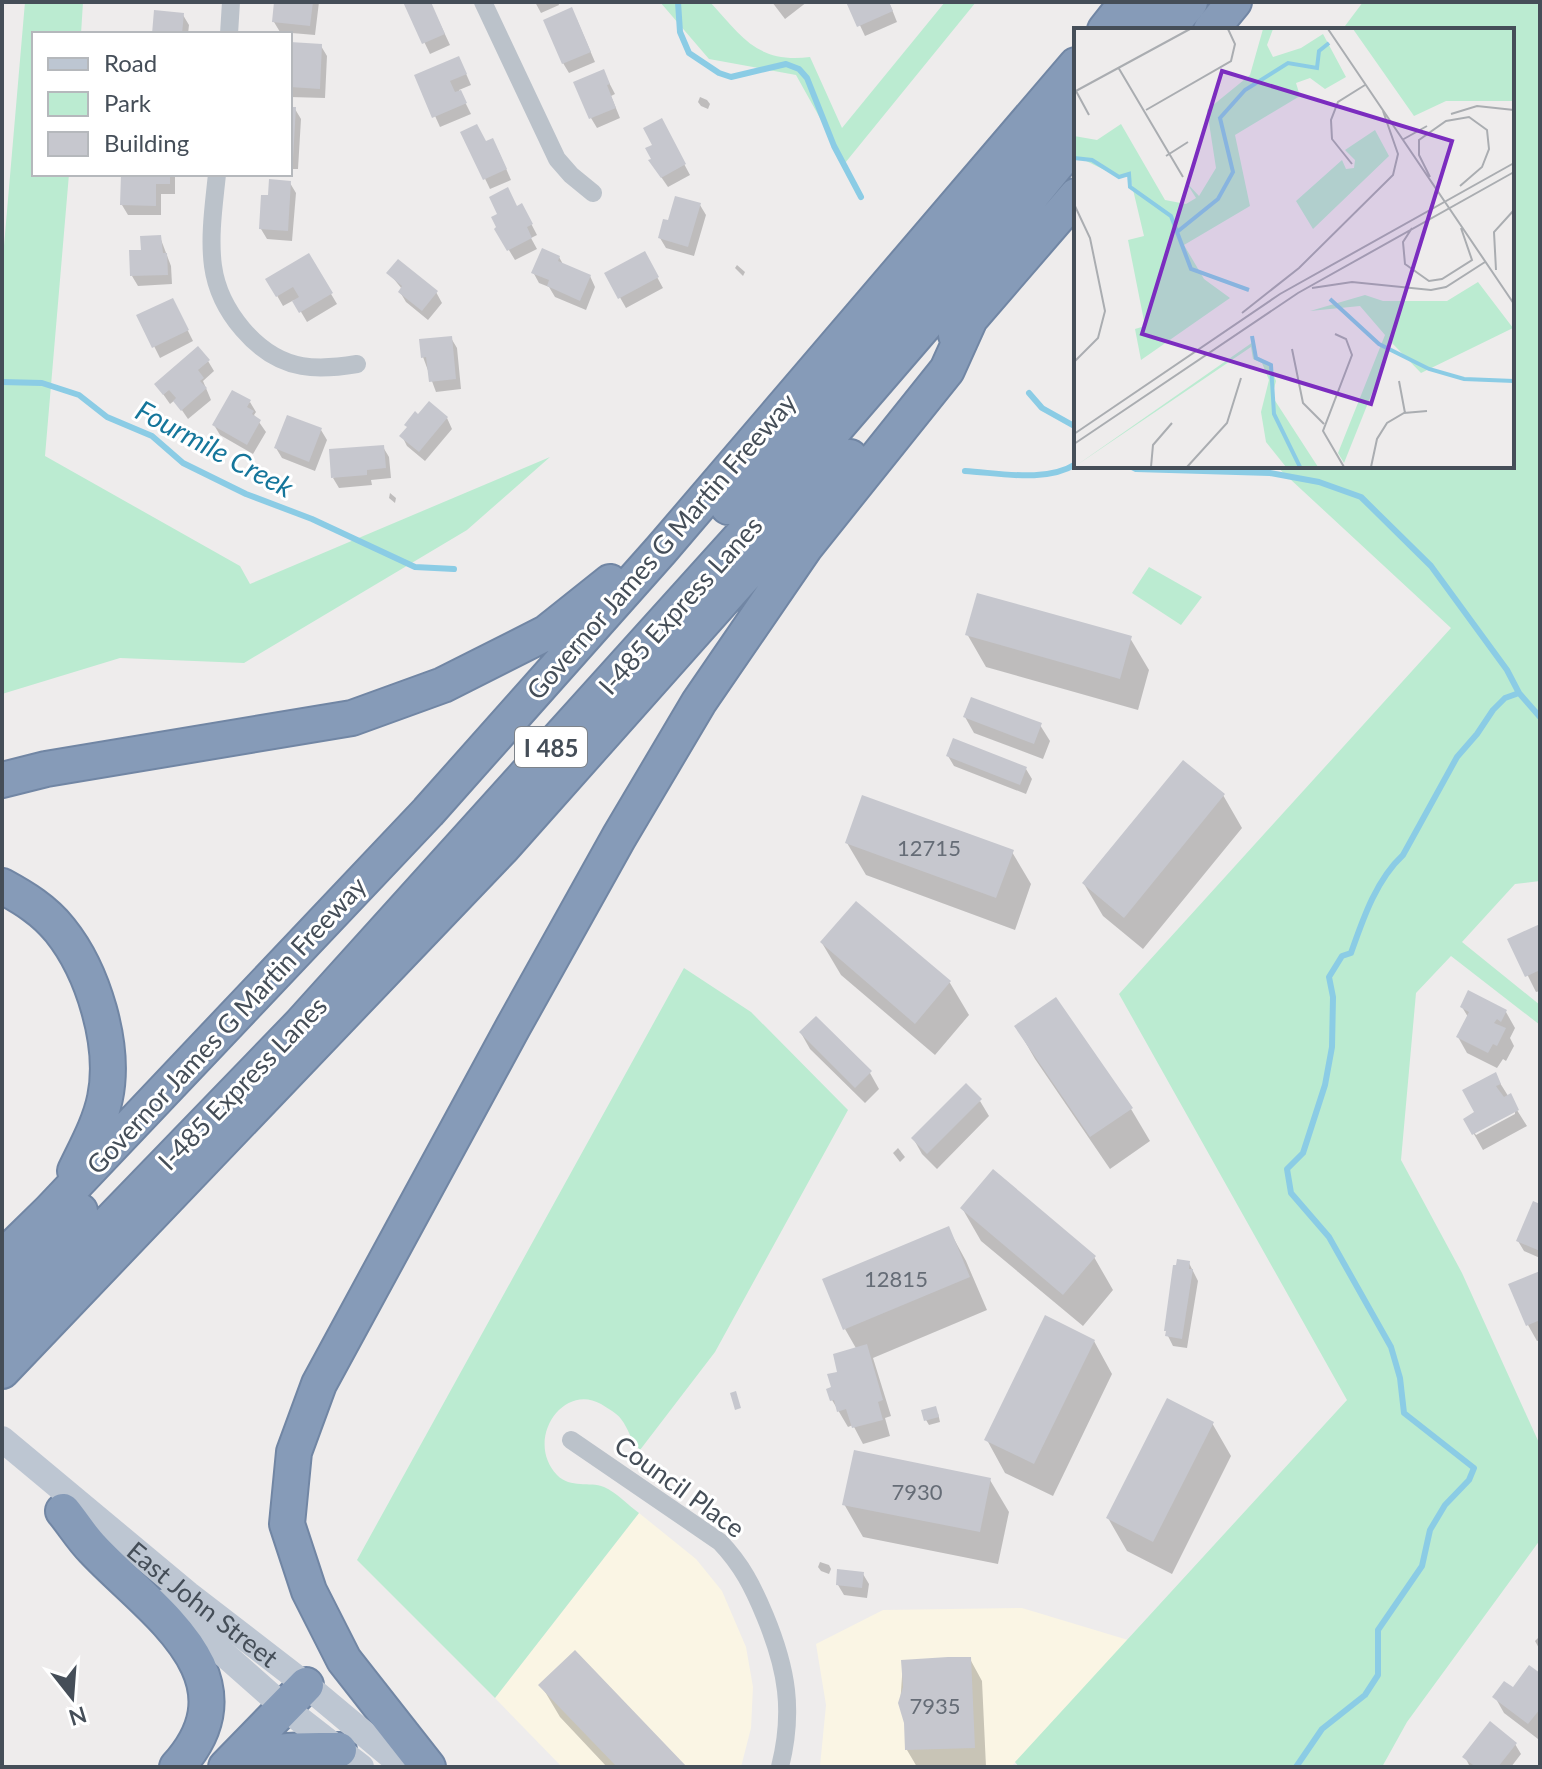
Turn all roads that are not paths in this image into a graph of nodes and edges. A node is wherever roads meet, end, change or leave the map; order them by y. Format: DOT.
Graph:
graph roads {
  1 [pos="231,2"];
  2 [pos="483,2"];
  3 [pos="1127,2"];
  4 [pos="1161,2"];
  5 [pos="1190,2"];
  6 [pos="1234,2"];
  7 [pos="1107,28"];
  8 [pos="1140,28"];
  9 [pos="1169,28"];
  10 [pos="1213,28"];
  11 [pos="229,32"];
  12 [pos="1074,67"];
  13 [pos="1074,107"];
  14 [pos="1074,143"];
  15 [pos="217,176"];
  16 [pos="593,193"];
  17 [pos="1074,198"];
  18 [pos="970,319"];
  19 [pos="357,364"];
  20 [pos="717,485"];
  21 [pos="2,780"];
  22 [pos="2,886"];
  23 [pos="10,1250"];
  24 [pos="2,1296"];
  25 [pos="7,1353"];
  26 [pos="2,1439"];
  27 [pos="571,1440"];
  28 [pos="2,1461"];
  29 [pos="63,1511"];
  30 [pos="296,1696"];
  31 [pos="350,1758"];
  32 [pos="177,1767"];
  33 [pos="226,1767"];
  34 [pos="238,1767"];
  35 [pos="404,1767"];
  36 [pos="428,1767"];
  37 [pos="780,1767"];
  1 -- 11 [label="street"];
  2 -- 16 [label="street"];
  3 -- 7 [label="highway"];
  4 -- 8 [label="highway"];
  5 -- 9 [label="highway"];
  6 -- 10 [label="highway"];
  12 -- 20 [label="highway, Governor James G Martin Freeway / I 485"];
  13 -- 24 [label="highway, I-485 Express Lanes / I 485"];
  14 -- 25 [label="highway, I-485 Express Lanes / I 485"];
  15 -- 19 [label="street"];
  17 -- 18 [label="highway, I 485"];
  18 -- 25 [label="highway, I 485"];
  18 -- 36 [label="highway"];
  20 -- 21 [label="highway"];
  20 -- 23 [label="highway, Governor James G Martin Freeway / I 485"];
  22 -- 23 [label="highway"];
  26 -- 30 [label="main road, East John Street"];
  27 -- 37 [label="street, Council Place"];
  28 -- 29 [label="main road, East John Street"];
  29 -- 30 [label="main road, East John Street"];
  29 -- 32 [label="highway"];
  30 -- 31 [label="main road, East John Street"];
  30 -- 33 [label="highway"];
  30 -- 35 [label="main road, East John Street"];
  31 -- 34 [label="highway"];
}
